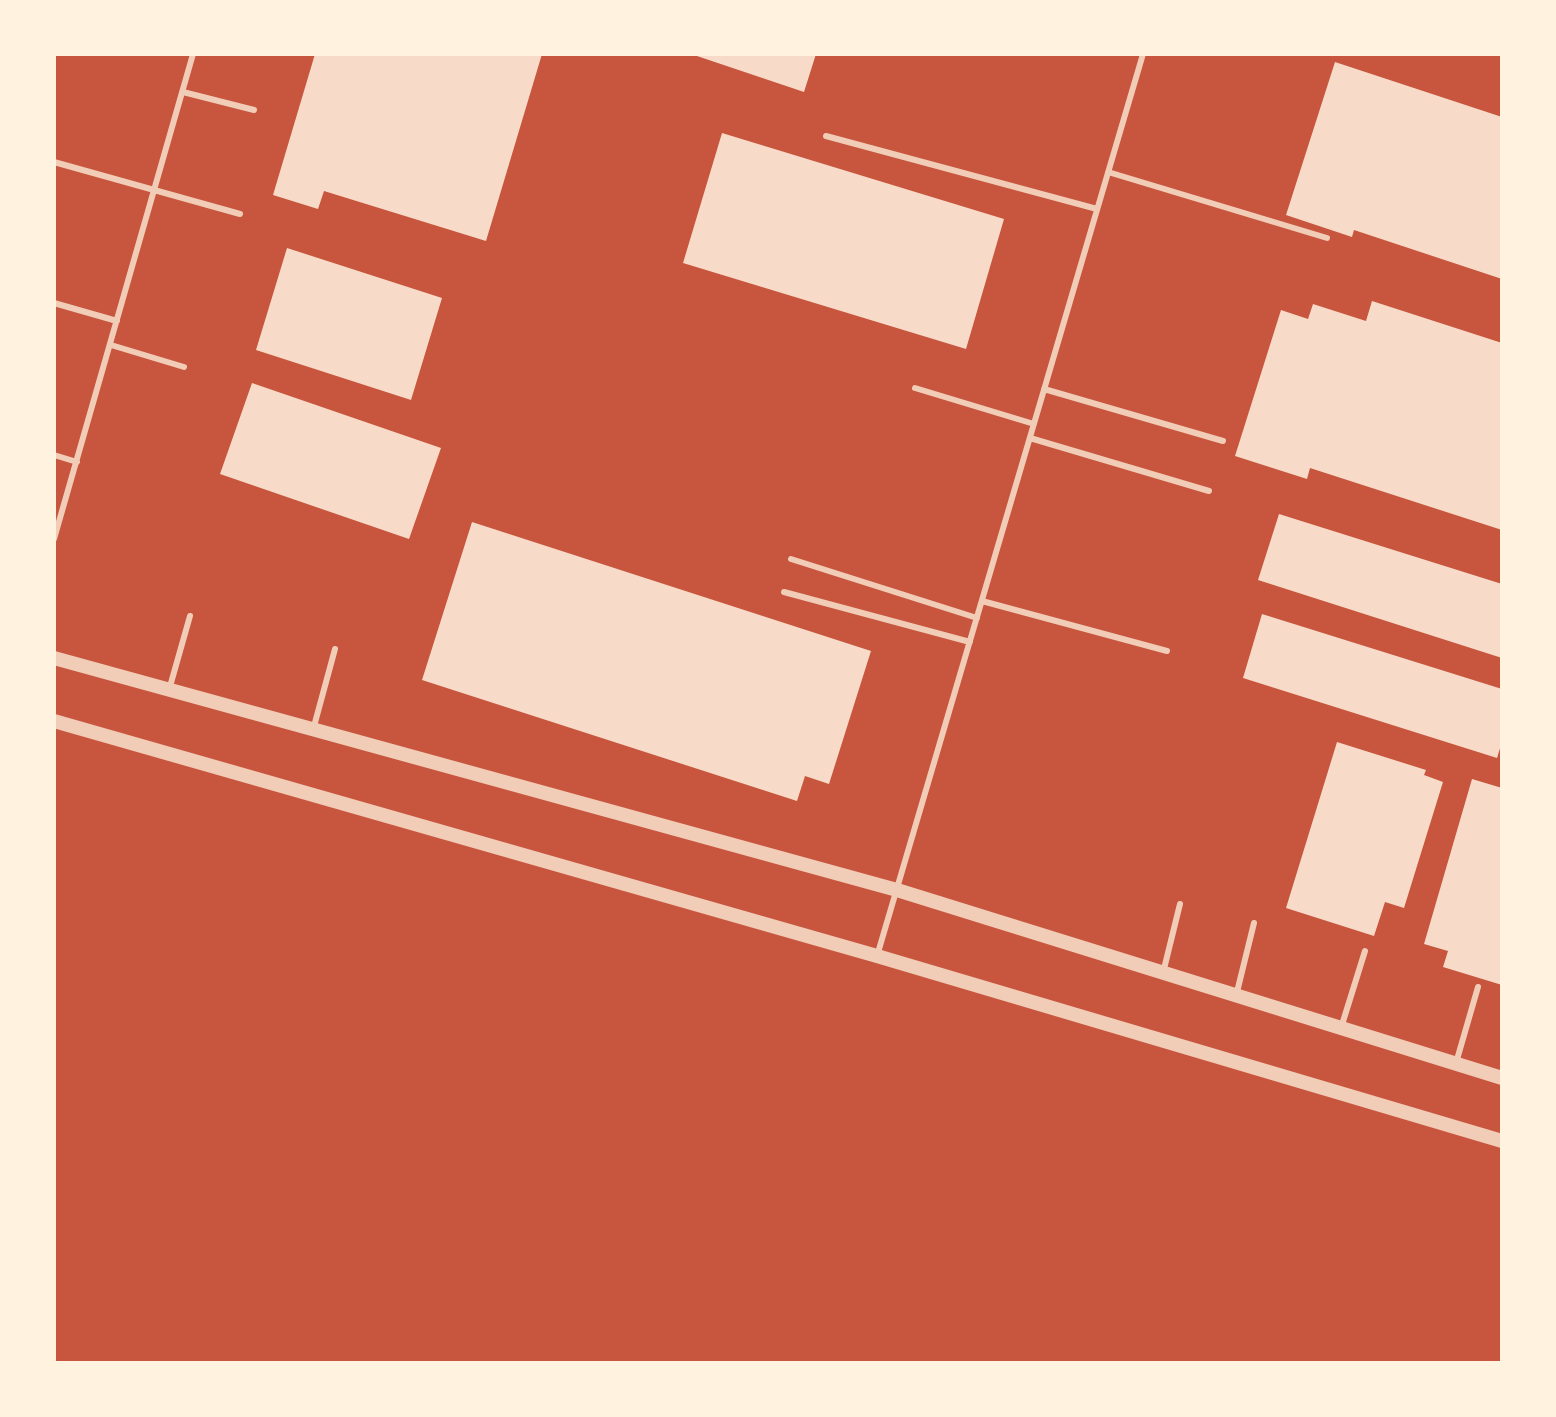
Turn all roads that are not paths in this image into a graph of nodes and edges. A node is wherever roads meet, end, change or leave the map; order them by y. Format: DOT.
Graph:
graph roads {
  1 [pos="193,54"];
  2 [pos="1143,54"];
  3 [pos="183,92"];
  4 [pos="254,110"];
  5 [pos="826,136"];
  6 [pos="54,162"];
  7 [pos="1108,172"];
  8 [pos="155,190"];
  9 [pos="1097,209"];
  10 [pos="240,214"];
  11 [pos="1327,238"];
  12 [pos="54,303"];
  13 [pos="117,321"];
  14 [pos="111,345"];
  15 [pos="184,367"];
  16 [pos="915,388"];
  17 [pos="1044,389"];
  18 [pos="1034,424"];
  19 [pos="1030,438"];
  20 [pos="1223,441"];
  21 [pos="54,455"];
  22 [pos="77,462"];
  23 [pos="1209,491"];
  24 [pos="54,539"];
  25 [pos="791,559"];
  26 [pos="784,592"];
  27 [pos="982,601"];
  28 [pos="190,616"];
  29 [pos="977,618"];
  30 [pos="970,642"];
  31 [pos="335,649"];
  32 [pos="1167,651"];
  33 [pos="54,658"];
  34 [pos="169,690"];
  35 [pos="54,721"];
  36 [pos="313,730"];
  37 [pos="897,890"];
  38 [pos="1180,904"];
  39 [pos="1254,923"];
  40 [pos="1365,951"];
  41 [pos="877,956"];
  42 [pos="1163,973"];
  43 [pos="1478,987"];
  44 [pos="1236,996"];
  45 [pos="1341,1028"];
  46 [pos="1456,1063"];
  47 [pos="1502,1078"];
  48 [pos="1502,1141"];
  1 -- 3 [label="lane"];
  2 -- 7 [label="lane"];
  3 -- 4 [label="lane"];
  3 -- 8 [label="lane"];
  5 -- 9 [label="lane"];
  6 -- 8 [label="lane"];
  7 -- 9 [label="lane"];
  7 -- 11 [label="lane"];
  8 -- 10 [label="lane"];
  8 -- 13 [label="lane"];
  9 -- 17 [label="lane"];
  12 -- 13 [label="lane"];
  13 -- 14 [label="lane"];
  14 -- 15 [label="lane"];
  14 -- 22 [label="lane"];
  16 -- 18 [label="lane"];
  17 -- 18 [label="lane"];
  17 -- 20 [label="lane"];
  18 -- 19 [label="lane"];
  19 -- 23 [label="lane"];
  19 -- 27 [label="lane"];
  21 -- 22 [label="lane"];
  22 -- 24 [label="lane"];
  25 -- 29 [label="lane"];
  26 -- 30 [label="lane"];
  27 -- 29 [label="lane"];
  27 -- 32 [label="lane"];
  28 -- 34 [label="lane"];
  29 -- 30 [label="lane"];
  30 -- 37 [label="lane"];
  31 -- 36 [label="lane"];
  33 -- 34 [label="street"];
  34 -- 36 [label="street"];
  35 -- 41 [label="street"];
  36 -- 37 [label="street"];
  37 -- 41 [label="lane"];
  37 -- 42 [label="street"];
  38 -- 42 [label="lane"];
  39 -- 44 [label="lane"];
  40 -- 45 [label="lane"];
  41 -- 48 [label="street"];
  42 -- 44 [label="street"];
  43 -- 46 [label="lane"];
  44 -- 45 [label="street"];
  45 -- 46 [label="street"];
  46 -- 47 [label="street"];
}
